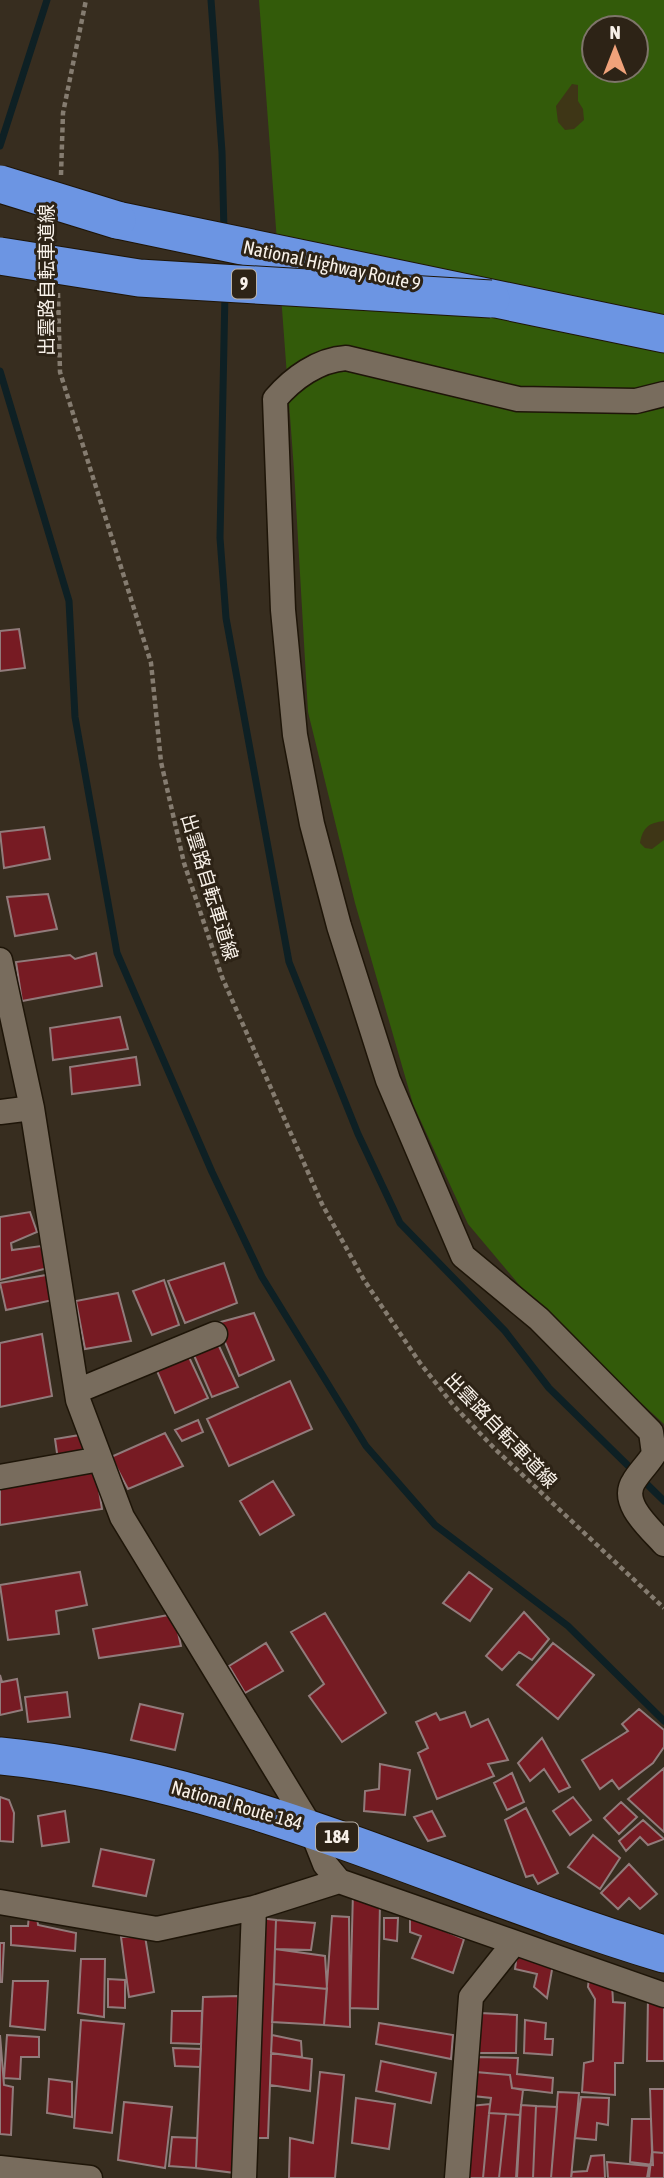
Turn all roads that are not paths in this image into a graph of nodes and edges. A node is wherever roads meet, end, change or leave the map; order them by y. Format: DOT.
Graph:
graph roads {
  1 [pos="0,184"];
  2 [pos="0,197"];
  3 [pos="117,220"];
  4 [pos="0,256"];
  5 [pos="491,299"];
  6 [pos="664,334"];
  7 [pos="664,394"];
  8 [pos="0,960"];
  9 [pos="32,1108"];
  10 [pos="0,1112"];
  11 [pos="215,1334"];
  12 [pos="76,1391"];
  13 [pos="100,1459"];
  14 [pos="0,1477"];
  15 [pos="664,1544"];
  16 [pos="0,1756"];
  17 [pos="310,1826"];
  18 [pos="339,1881"];
  19 [pos="0,1902"];
  20 [pos="254,1908"];
  21 [pos="514,1943"];
  22 [pos="664,1954"];
  23 [pos="664,1996"];
  24 [pos="0,2168"];
  25 [pos="90,2178"];
  26 [pos="244,2178"];
  27 [pos="457,2178"];
  1 -- 3 [label="highway, 9, bridge"];
  2 -- 3 [label="highway, National Highway Route 9 / 9, bridge"];
  3 -- 5 [label="highway, National Highway Route 9 / 9, bridge"];
  4 -- 5 [label="highway, 9, bridge"];
  5 -- 6 [label="highway, National Highway Route 9 / 9"];
  7 -- 15 [label="street"];
  8 -- 9 [label="street"];
  9 -- 10 [label="street"];
  9 -- 12 [label="street"];
  11 -- 12 [label="street"];
  12 -- 13 [label="street"];
  13 -- 14 [label="street"];
  13 -- 17 [label="street"];
  16 -- 17 [label="highway, National Route 184 / 184"];
  17 -- 18 [label="street"];
  17 -- 22 [label="highway, National Route 184 / 184"];
  18 -- 20 [label="street"];
  18 -- 21 [label="street"];
  19 -- 20 [label="street"];
  20 -- 26 [label="street"];
  21 -- 23 [label="street"];
  21 -- 27 [label="street"];
  24 -- 25 [label="street"];
}
